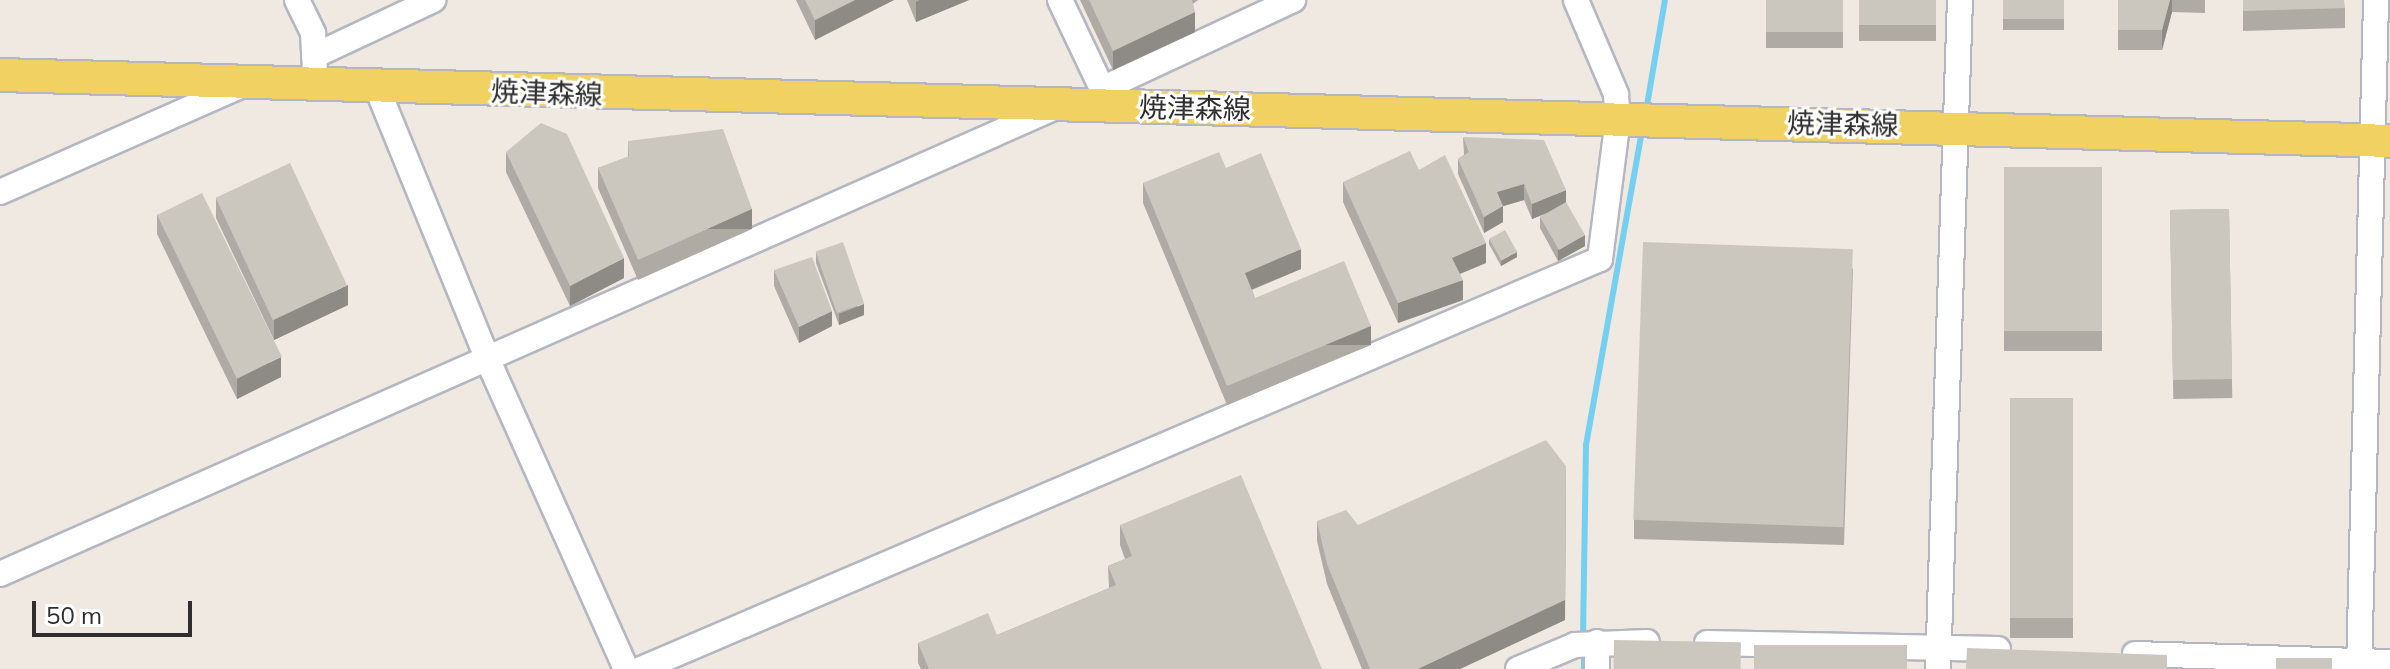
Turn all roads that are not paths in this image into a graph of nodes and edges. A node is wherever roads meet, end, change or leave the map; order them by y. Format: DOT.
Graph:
graph roads {
  1 [pos="297,0"];
  2 [pos="433,0"];
  3 [pos="1060,0"];
  4 [pos="1293,0"];
  5 [pos="1576,0"];
  6 [pos="1960,0"];
  7 [pos="2376,0"];
  8 [pos="314,58"];
  9 [pos="0,75"];
  10 [pos="247,83"];
  11 [pos="377,88"];
  12 [pos="1106,97"];
  13 [pos="1056,107"];
  14 [pos="1618,119"];
  15 [pos="1956,127"];
  16 [pos="2381,141"];
  17 [pos="0,192"];
  18 [pos="487,358"];
  19 [pos="0,574"];
  20 [pos="1586,643"];
  21 [pos="2017,650"];
  22 [pos="2110,653"];
  23 [pos="1939,658"];
  24 [pos="2390,662"];
  25 [pos="2359,665"];
  26 [pos="626,669"];
  27 [pos="641,669"];
  28 [pos="1518,669"];
  29 [pos="1597,669"];
  1 -- 8 [label="street"];
  2 -- 8 [label="street"];
  3 -- 12 [label="street"];
  4 -- 12 [label="street"];
  5 -- 14 [label="street"];
  6 -- 15 [label="street"];
  7 -- 16 [label="street"];
  8 -- 10 [label="main road, 焼津森線"];
  8 -- 11 [label="main road, 焼津森線"];
  9 -- 10 [label="main road, 焼津森線"];
  10 -- 17 [label="street"];
  11 -- 13 [label="main road, 焼津森線"];
  11 -- 18 [label="street"];
  12 -- 13 [label="main road, 焼津森線"];
  12 -- 14 [label="main road, 焼津森線"];
  13 -- 18 [label="street"];
  14 -- 15 [label="main road, 焼津森線"];
  14 -- 27 [label="street"];
  15 -- 16 [label="main road, 焼津森線"];
  15 -- 23 [label="street"];
  16 -- 25 [label="street"];
  18 -- 19 [label="street"];
  18 -- 26 [label="street"];
  20 -- 23 [label="street"];
  20 -- 28 [label="street"];
  20 -- 29 [label="street"];
  21 -- 23 [label="street"];
  22 -- 25 [label="street"];
  24 -- 25 [label="street"];
}
